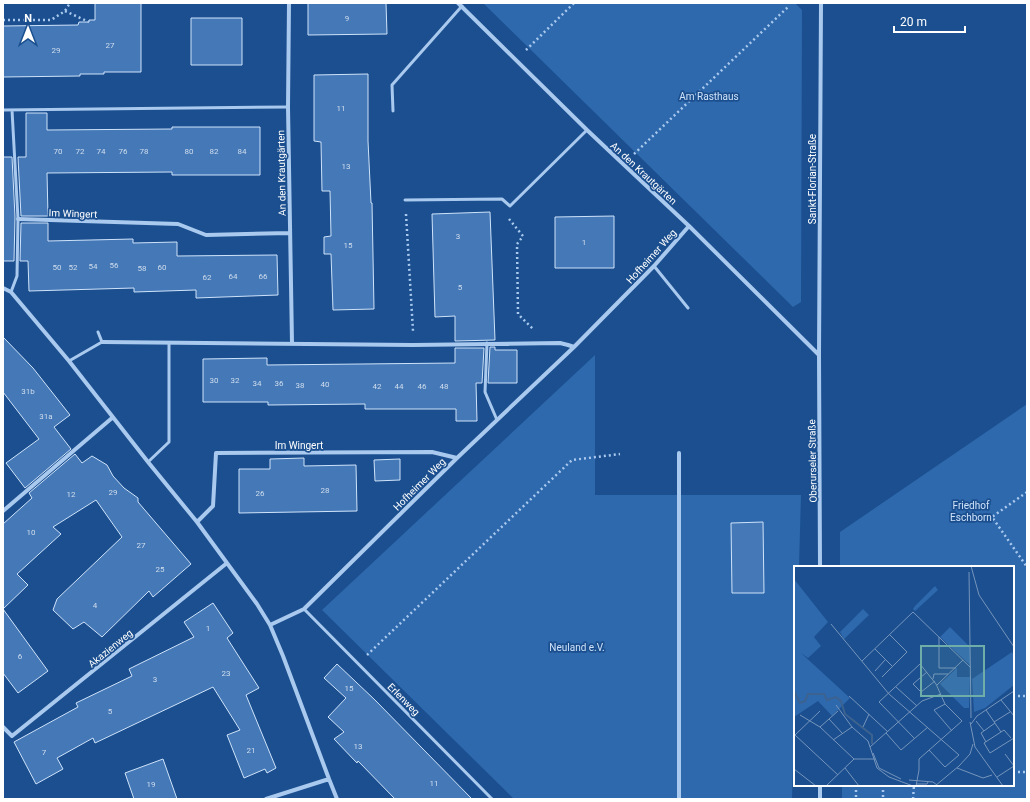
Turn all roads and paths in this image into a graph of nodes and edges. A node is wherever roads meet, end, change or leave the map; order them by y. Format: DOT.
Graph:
graph roads {
  1 [pos="70,3"];
  2 [pos="289,3"];
  3 [pos="574,3"];
  4 [pos="821,3"];
  5 [pos="460,5"];
  6 [pos="789,6"];
  7 [pos="65,11"];
  8 [pos="3,20"];
  9 [pos="89,22"];
  10 [pos="515,60"];
  11 [pos="288,107"];
  12 [pos="3,110"];
  13 [pos="12,110"];
  14 [pos="393,111"];
  15 [pos="587,130"];
  16 [pos="623,164"];
  17 [pos="405,200"];
  18 [pos="510,206"];
  19 [pos="18,219"];
  20 [pos="689,226"];
  21 [pos="289,233"];
  22 [pos="654,266"];
  23 [pos="3,288"];
  24 [pos="11,292"];
  25 [pos="688,308"];
  26 [pos="98,332"];
  27 [pos="102,342"];
  28 [pos="170,343"];
  29 [pos="292,344"];
  30 [pos="487,344"];
  31 [pos="547,344"];
  32 [pos="413,345"];
  33 [pos="574,347"];
  34 [pos="819,355"];
  35 [pos="69,361"];
  36 [pos="112,418"];
  37 [pos="496,420"];
  38 [pos="679,453"];
  39 [pos="620,454"];
  40 [pos="457,458"];
  41 [pos="148,462"];
  42 [pos="1027,492"];
  43 [pos="3,511"];
  44 [pos="198,522"];
  45 [pos="227,563"];
  46 [pos="820,566"];
  47 [pos="1027,566"];
  48 [pos="304,609"];
  49 [pos="270,626"];
  50 [pos="358,664"];
  51 [pos="1014,696"];
  52 [pos="1027,696"];
  53 [pos="3,727"];
  54 [pos="1014,772"];
  55 [pos="1027,772"];
  56 [pos="329,779"];
  57 [pos="820,786"];
  58 [pos="856,786"];
  59 [pos="883,786"];
  60 [pos="914,786"];
  61 [pos="266,799"];
  62 [pos="338,799"];
  63 [pos="492,799"];
  64 [pos="679,799"];
  65 [pos="820,799"];
  66 [pos="856,799"];
  67 [pos="883,799"];
  68 [pos="914,799"];
  1 -- 7 [label="path"];
  2 -- 11 [label="street, An den Krautgärten"];
  3 -- 10 [label="path"];
  4 -- 34 [label="street, Sankt-Florian-Straße"];
  5 -- 10 [label="street, An den Krautgärten"];
  5 -- 14 [label="lane"];
  6 -- 16 [label="path"];
  7 -- 8 [label="path"];
  7 -- 9 [label="path"];
  10 -- 15 [label="street, An den Krautgärten"];
  11 -- 13 [label="lane"];
  11 -- 21 [label="street, An den Krautgärten"];
  12 -- 13 [label="lane"];
  13 -- 19 [label="lane"];
  15 -- 16 [label="street, An den Krautgärten"];
  15 -- 18 [label="lane"];
  16 -- 20 [label="street, An den Krautgärten"];
  17 -- 18 [label="lane"];
  17 -- 32 [label="path"];
  18 -- 31 [label="path"];
  19 -- 21 [label="street, Im Wingert"];
  19 -- 24 [label="lane"];
  20 -- 22 [label="street, Hofheimer Weg"];
  20 -- 34 [label="street, An den Krautgärten"];
  21 -- 29 [label="street, An den Krautgärten"];
  22 -- 25 [label="lane"];
  22 -- 33 [label="street, Hofheimer Weg"];
  23 -- 24 [label="street"];
  24 -- 35 [label="street"];
  26 -- 27 [label="lane"];
  27 -- 28 [label="street"];
  27 -- 35 [label="lane"];
  28 -- 29 [label="street"];
  28 -- 41 [label="lane"];
  29 -- 32 [label="street"];
  30 -- 31 [label="street"];
  30 -- 32 [label="street"];
  30 -- 37 [label="lane"];
  31 -- 33 [label="street"];
  33 -- 37 [label="street, Hofheimer Weg"];
  34 -- 46 [label="street, Oberurseler Straße"];
  35 -- 36 [label="street"];
  36 -- 41 [label="street"];
  36 -- 43 [label="street"];
  37 -- 40 [label="street, Hofheimer Weg"];
  38 -- 64 [label="street"];
  39 -- 50 [label="path"];
  40 -- 44 [label="street, Im Wingert"];
  40 -- 48 [label="street, Hofheimer Weg"];
  41 -- 44 [label="street"];
  42 -- 47 [label="path"];
  44 -- 45 [label="street"];
  45 -- 49 [label="street"];
  45 -- 53 [label="street, Akazienweg"];
  48 -- 49 [label="street, Hofheimer Weg"];
  48 -- 50 [label="lane, Erlenweg"];
  49 -- 56 [label="street"];
  50 -- 63 [label="lane, Erlenweg"];
  51 -- 52 [label="path"];
  54 -- 55 [label="path"];
  56 -- 61 [label="street"];
  56 -- 62 [label="street"];
  57 -- 65 [label="street"];
  58 -- 66 [label="path"];
  59 -- 67 [label="path"];
  60 -- 68 [label="path"];
}
